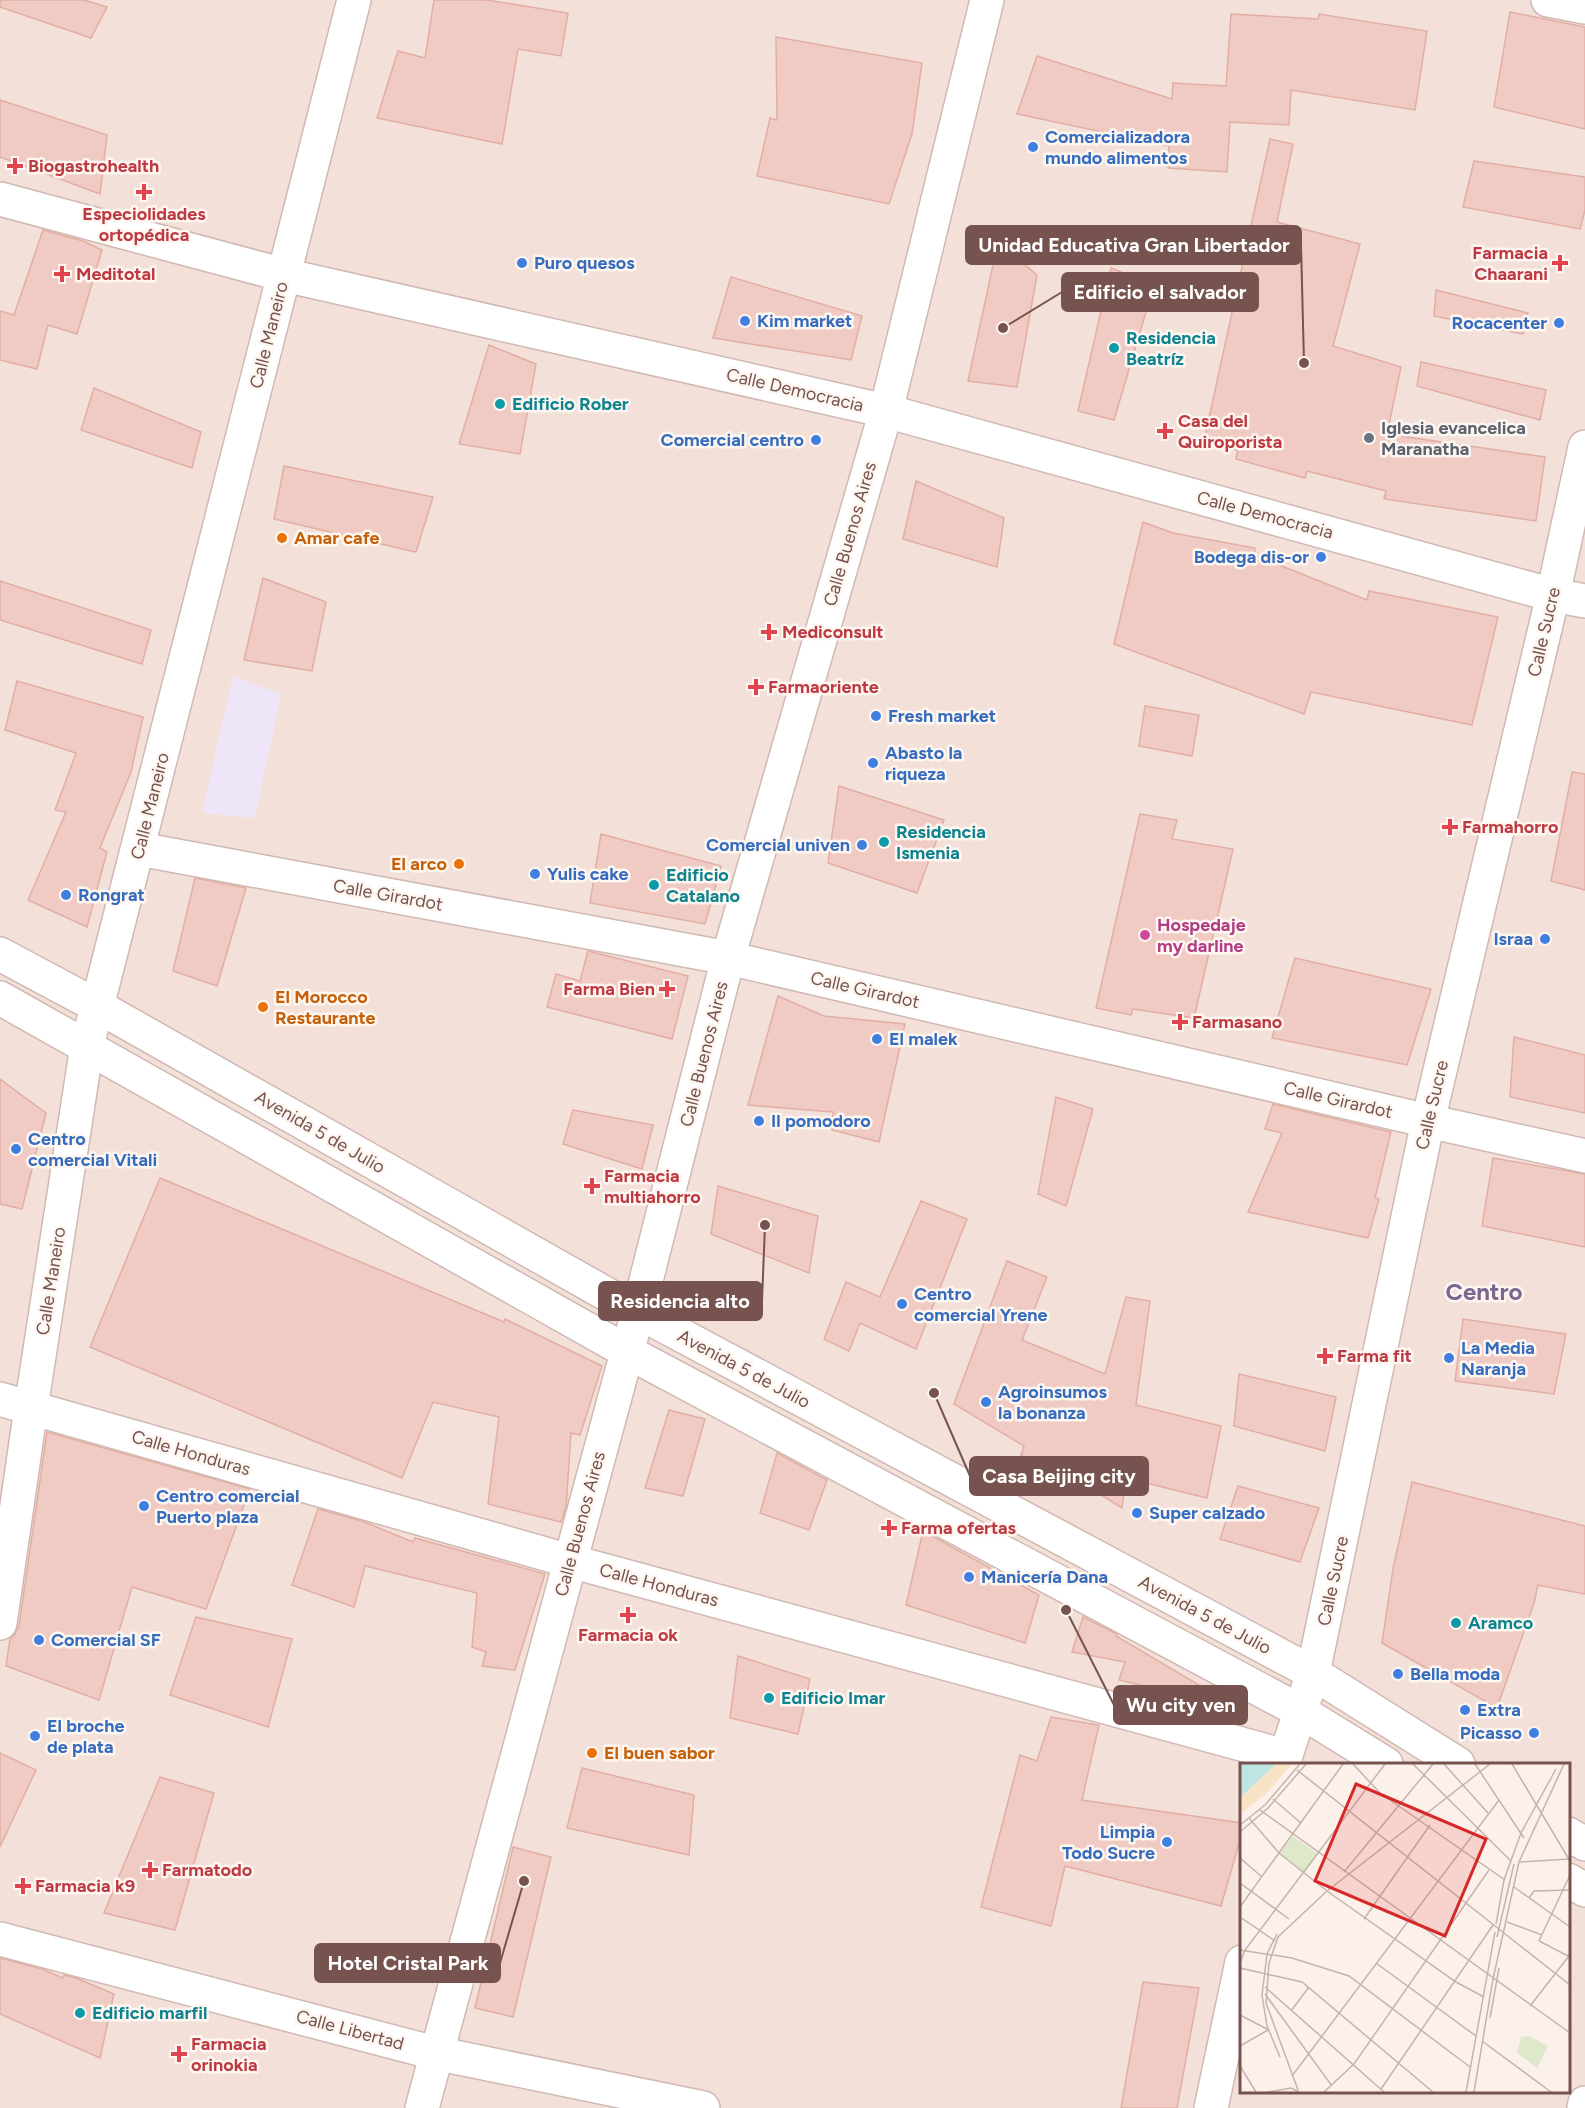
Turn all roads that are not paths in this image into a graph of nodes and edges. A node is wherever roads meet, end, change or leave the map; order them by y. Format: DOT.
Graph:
graph roads {
  1 [pos="354,0"];
  2 [pos="987,0"];
  3 [pos="1548,0"];
  4 [pos="1585,8"];
  5 [pos="0,199"];
  6 [pos="284,275"];
  7 [pos="885,411"];
  8 [pos="1585,447"];
  9 [pos="1553,595"];
  10 [pos="1585,601"];
  11 [pos="139,849"];
  12 [pos="0,954"];
  13 [pos="728,958"];
  14 [pos="0,998"];
  15 [pos="99,1007"];
  16 [pos="87,1046"];
  17 [pos="1428,1121"];
  18 [pos="1585,1156"];
  19 [pos="638,1312"];
  20 [pos="626,1351"];
  21 [pos="0,1399"];
  22 [pos="31,1408"];
  23 [pos="570,1561"];
  24 [pos="0,1623"];
  25 [pos="1313,1673"];
  26 [pos="1300,1711"];
  27 [pos="1284,1760"];
  28 [pos="1384,1763"];
  29 [pos="1456,1763"];
  30 [pos="1570,1835"];
  31 [pos="1585,1844"];
  32 [pos="1570,1881"];
  33 [pos="1585,1890"];
  34 [pos="0,1939"];
  35 [pos="1240,1971"];
  36 [pos="435,2053"];
  37 [pos="1585,2103"];
  38 [pos="422,2108"];
  39 [pos="703,2108"];
  40 [pos="1211,2108"];
  41 [pos="1584,2108"];
  1 -- 6 [label="street, Calle Maneiro"];
  2 -- 7 [label="street, Calle Buenos Aires"];
  3 -- 4 [label="street"];
  5 -- 6 [label="street, Calle Democracia"];
  6 -- 7 [label="street, Calle Democracia"];
  6 -- 11 [label="street, Calle Maneiro"];
  7 -- 9 [label="street, Calle Democracia"];
  7 -- 13 [label="street, Calle Buenos Aires"];
  8 -- 9 [label="street, Calle Sucre"];
  9 -- 10 [label="street, Calle Democracia"];
  9 -- 17 [label="street, Calle Sucre"];
  11 -- 13 [label="street, Calle Girardot"];
  11 -- 15 [label="street, Calle Maneiro"];
  12 -- 15 [label="street, Avenida 5 de Julio"];
  13 -- 17 [label="street, Calle Girardot"];
  13 -- 19 [label="street, Calle Buenos Aires"];
  14 -- 16 [label="street"];
  15 -- 16 [label="street, Calle Maneiro"];
  15 -- 19 [label="street, Avenida 5 de Julio"];
  16 -- 20 [label="street"];
  16 -- 22 [label="street, Calle Maneiro"];
  17 -- 18 [label="street, Calle Girardot"];
  17 -- 25 [label="street, Calle Sucre"];
  19 -- 20 [label="street, Calle Buenos Aires"];
  19 -- 25 [label="street, Avenida 5 de Julio"];
  20 -- 23 [label="street, Calle Buenos Aires"];
  20 -- 26 [label="street"];
  21 -- 22 [label="street, Calle Honduras"];
  22 -- 23 [label="street, Calle Honduras"];
  22 -- 24 [label="street, Calle Maneiro"];
  23 -- 27 [label="street, Calle Honduras"];
  23 -- 36 [label="street, Calle Buenos Aires"];
  25 -- 26 [label="street, Calle Sucre"];
  25 -- 29 [label="street, Avenida 5 de Julio"];
  26 -- 27 [label="street, Calle Sucre"];
  26 -- 28 [label="street"];
  30 -- 31 [label="street"];
  32 -- 33 [label="street"];
  34 -- 36 [label="street, Calle Libertad"];
  35 -- 40 [label="street"];
  36 -- 38 [label="street, Calle Buenos Aires"];
  36 -- 39 [label="street, Calle Libertad"];
  37 -- 41 [label="street"];
}
